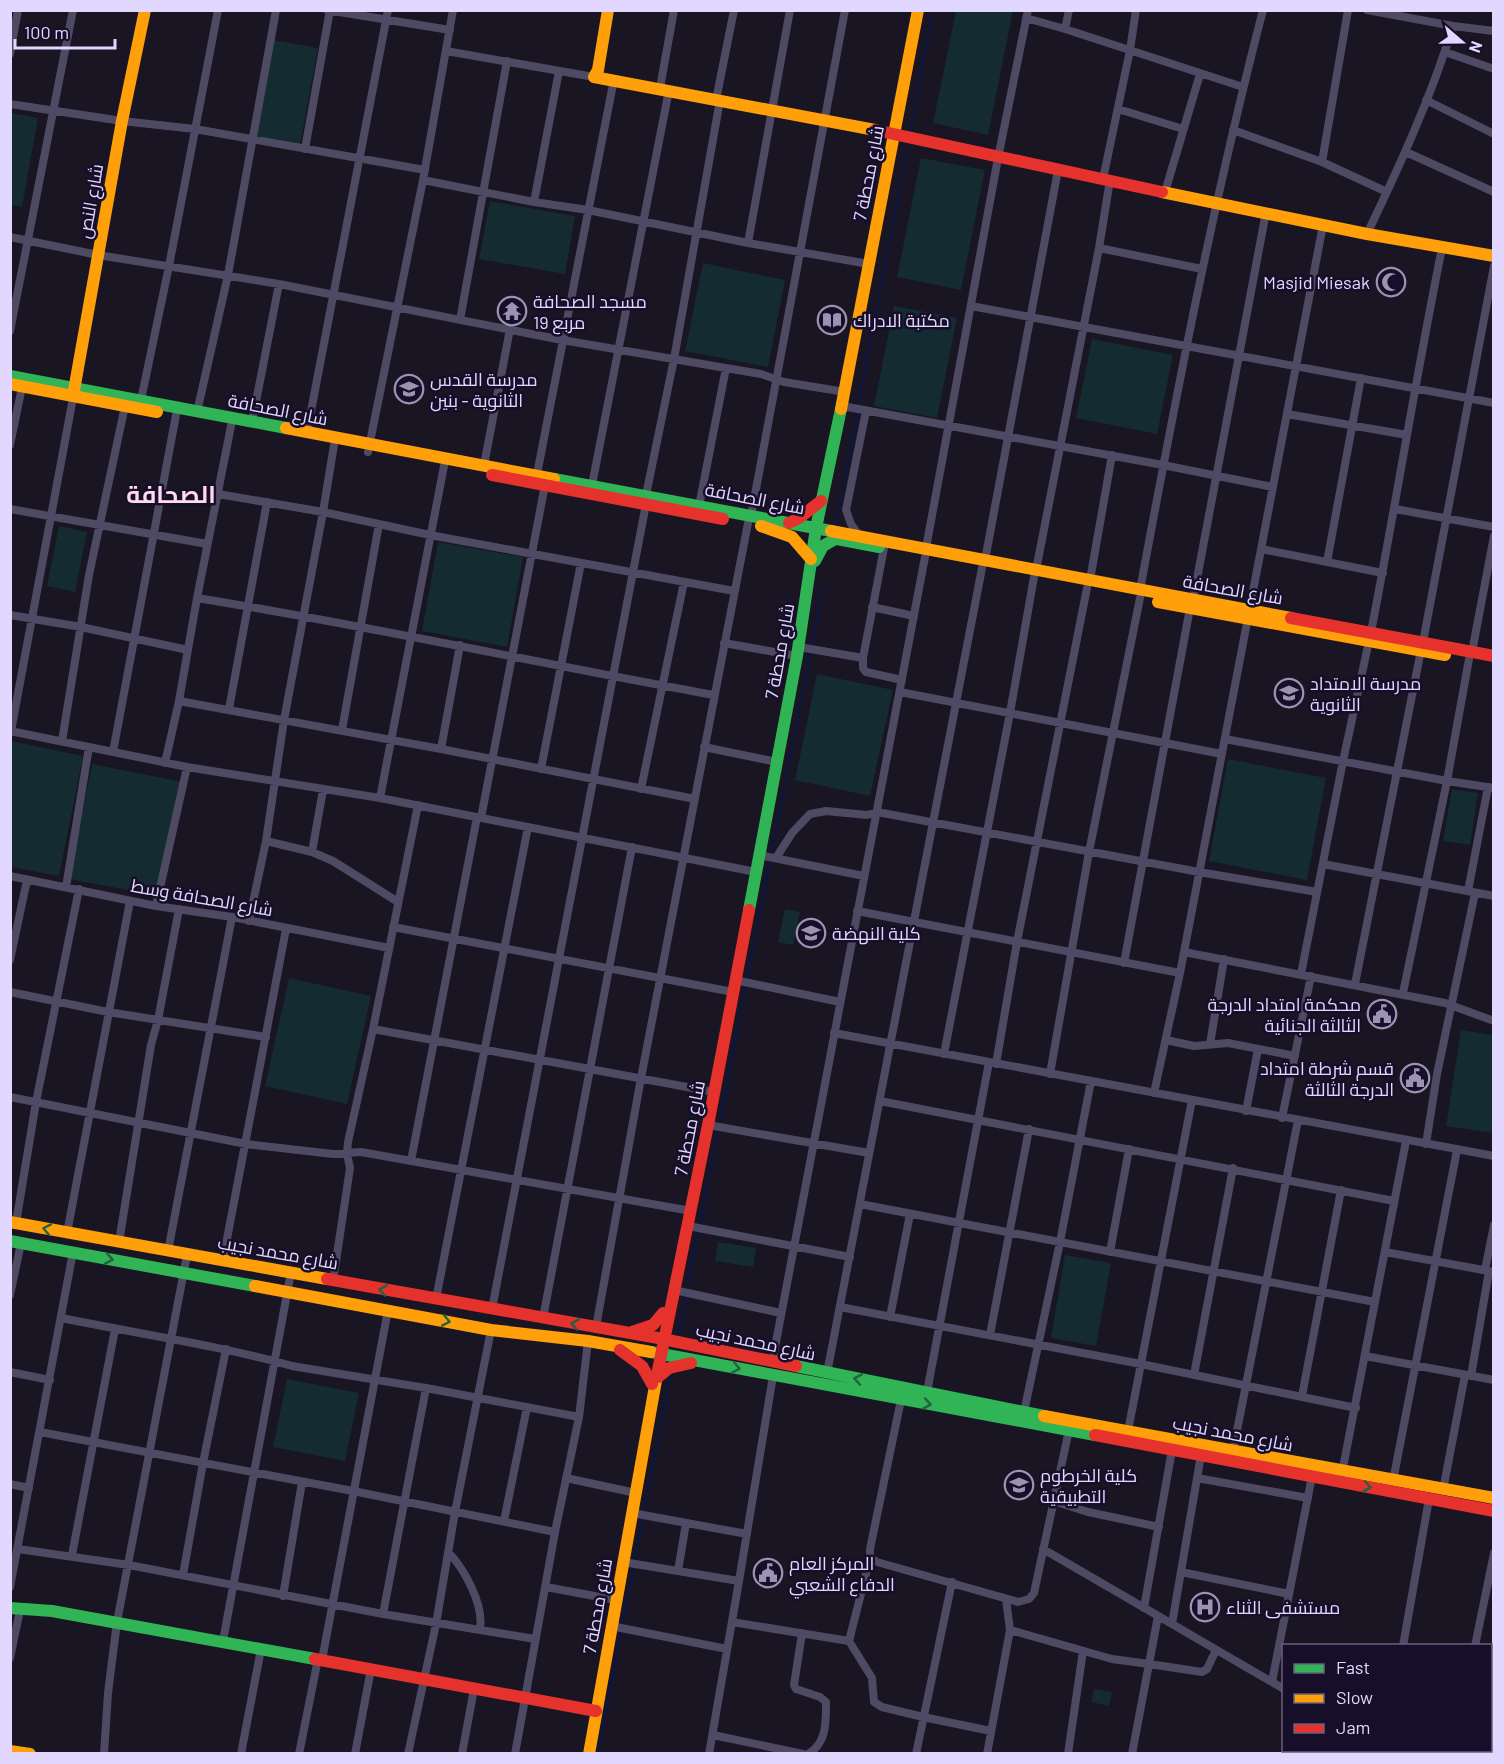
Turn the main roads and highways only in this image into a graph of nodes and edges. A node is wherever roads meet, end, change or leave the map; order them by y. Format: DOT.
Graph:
graph roads {
  1 [pos="145,10"];
  2 [pos="608,10"];
  3 [pos="918,10"];
  4 [pos="894,134"];
  5 [pos="1494,256"];
  6 [pos="10,376"];
  7 [pos="16,386"];
  8 [pos="74,393"];
  9 [pos="369,448"];
  10 [pos="646,500"];
  11 [pos="821,504"];
  12 [pos="753,522"];
  13 [pos="789,523"];
  14 [pos="815,532"];
  15 [pos="857,537"];
  16 [pos="835,539"];
  17 [pos="925,553"];
  18 [pos="811,559"];
  19 [pos="809,572"];
  20 [pos="1471,656"];
  21 [pos="1494,656"];
  22 [pos="1494,664"];
  23 [pos="13,1222"];
  24 [pos="16,1242"];
  25 [pos="666,1316"];
  26 [pos="626,1333"];
  27 [pos="661,1339"];
  28 [pos="614,1346"];
  29 [pos="704,1348"];
  30 [pos="659,1354"];
  31 [pos="701,1361"];
  32 [pos="772,1369"];
  33 [pos="654,1385"];
  34 [pos="902,1393"];
  35 [pos="1341,1477"];
  36 [pos="1493,1497"];
  37 [pos="1494,1511"];
  38 [pos="15,1609"];
  39 [pos="596,1711"];
  40 [pos="588,1754"];
  1 -- 8 [label="main road, شارع النص"];
  2 -- 4 [label="main road"];
  3 -- 4 [label="main road, شارع محطة 7"];
  4 -- 5 [label="main road"];
  4 -- 11 [label="main road, شارع محطة 7"];
  6 -- 8 [label="main road, شارع الصحافة"];
  7 -- 8 [label="main road, شارع الصحافة"];
  8 -- 9 [label="main road, شارع الصحافة"];
  8 -- 9 [label="main road, شارع الصحافة"];
  9 -- 10 [label="main road, شارع الصحافة"];
  9 -- 10 [label="main road, شارع الصحافة"];
  10 -- 12 [label="main road, شارع الصحافة"];
  10 -- 12 [label="main road, شارع الصحافة"];
  11 -- 13 [label="main road"];
  11 -- 14 [label="main road, شارع محطة 7"];
  11 -- 15 [label="main road"];
  12 -- 13 [label="main road, شارع الصحافة"];
  12 -- 14 [label="main road, شارع الصحافة"];
  12 -- 18 [label="main road"];
  13 -- 14 [label="main road, شارع الصحافة"];
  14 -- 15 [label="main road, شارع الصحافة"];
  14 -- 16 [label="main road, شارع الصحافة"];
  14 -- 18 [label="main road, شارع محطة 7"];
  15 -- 16 [label="main road, شارع الصحافة"];
  15 -- 17 [label="main road, شارع الصحافة"];
  15 -- 17 [label="main road, شارع الصحافة"];
  16 -- 19 [label="main road"];
  17 -- 20 [label="main road, شارع الصحافة"];
  18 -- 19 [label="main road, شارع محطة 7"];
  19 -- 25 [label="main road, شارع محطة 7"];
  20 -- 21 [label="main road, شارع الصحافة"];
  20 -- 22 [label="main road, شارع الصحافة"];
  26 -- 23 [label="main road, شارع محمد نجيب, one-way"];
  24 -- 28 [label="main road, شارع محمد نجيب, one-way"];
  25 -- 26 [label="main road"];
  25 -- 27 [label="main road, شارع محطة 7"];
  25 -- 29 [label="main road"];
  26 -- 27 [label="main road, شارع محمد نجيب"];
  27 -- 29 [label="main road, شارع محمد نجيب"];
  27 -- 30 [label="main road, شارع محطة 7"];
  28 -- 30 [label="main road, شارع محمد نجيب"];
  28 -- 33 [label="main road"];
  29 -- 32 [label="main road, شارع محمد نجيب"];
  30 -- 31 [label="main road, شارع محمد نجيب"];
  30 -- 33 [label="main road, شارع محطة 7"];
  31 -- 32 [label="main road, شارع محمد نجيب, one-way"];
  31 -- 33 [label="main road"];
  32 -- 34 [label="main road, شارع محمد نجيب"];
  34 -- 32 [label="main road, شارع محمد نجيب, one-way"];
  33 -- 39 [label="main road, شارع محطة 7"];
  34 -- 35 [label="main road, شارع محمد نجيب, one-way"];
  34 -- 35 [label="main road, شارع محمد نجيب"];
  35 -- 36 [label="main road, شارع محمد نجيب"];
  35 -- 37 [label="main road, شارع محمد نجيب, one-way"];
  38 -- 39 [label="main road"];
  39 -- 40 [label="main road, شارع محطة 7"];
}
